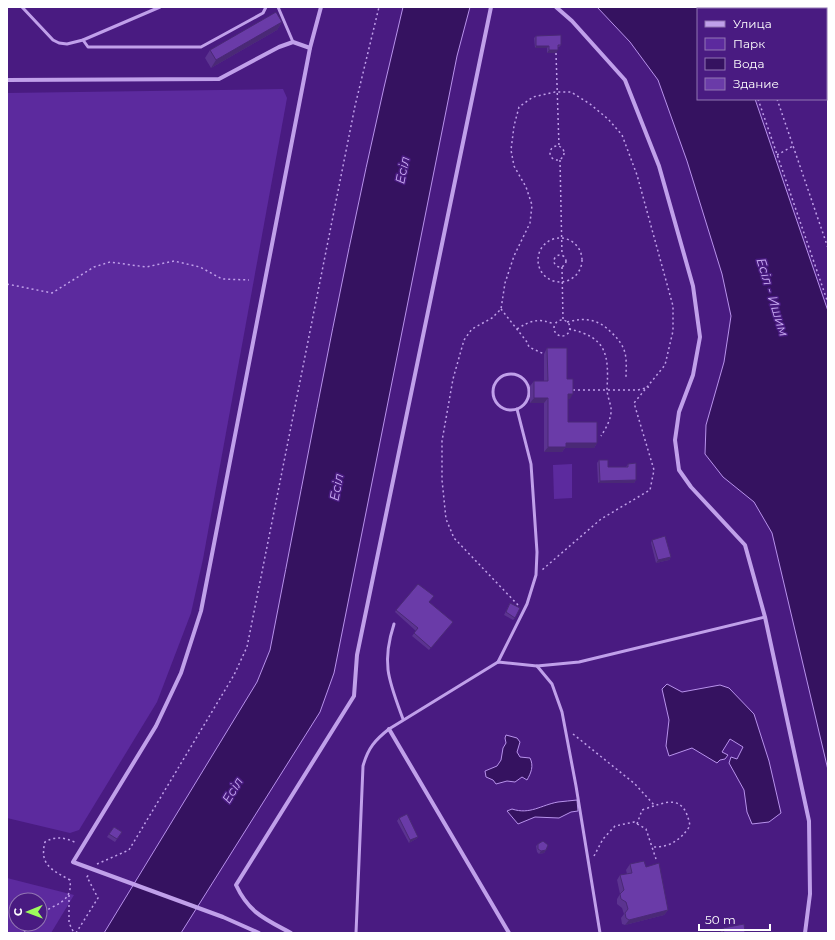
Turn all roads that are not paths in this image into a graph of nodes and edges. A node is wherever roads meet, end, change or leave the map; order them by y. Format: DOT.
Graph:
graph roads {
  1 [pos="22,7"];
  2 [pos="160,7"];
  3 [pos="266,7"];
  4 [pos="278,7"];
  5 [pos="321,7"];
  6 [pos="491,7"];
  7 [pos="556,7"];
  8 [pos="83,40"];
  9 [pos="293,42"];
  10 [pos="310,48"];
  11 [pos="7,80"];
  12 [pos="517,409"];
  13 [pos="765,617"];
  14 [pos="394,624"];
  15 [pos="498,662"];
  16 [pos="537,666"];
  17 [pos="404,719"];
  18 [pos="389,729"];
  19 [pos="259,933"];
  20 [pos="291,933"];
  21 [pos="356,933"];
  22 [pos="509,933"];
  23 [pos="600,933"];
  24 [pos="805,933"];
  1 -- 8 [label="lane"];
  2 -- 8 [label="lane"];
  3 -- 8 [label="lane"];
  4 -- 9 [label="lane"];
  5 -- 10 [label="street"];
  6 -- 20 [label="street"];
  7 -- 13 [label="street"];
  9 -- 10 [label="street"];
  9 -- 11 [label="street"];
  10 -- 19 [label="street"];
  12 -- 12 [label="lane"];
  12 -- 15 [label="lane"];
  13 -- 16 [label="lane"];
  13 -- 24 [label="street"];
  14 -- 17 [label="lane"];
  15 -- 16 [label="lane"];
  15 -- 17 [label="lane"];
  16 -- 23 [label="lane"];
  17 -- 18 [label="lane"];
  18 -- 21 [label="lane"];
  18 -- 22 [label="street"];
}
